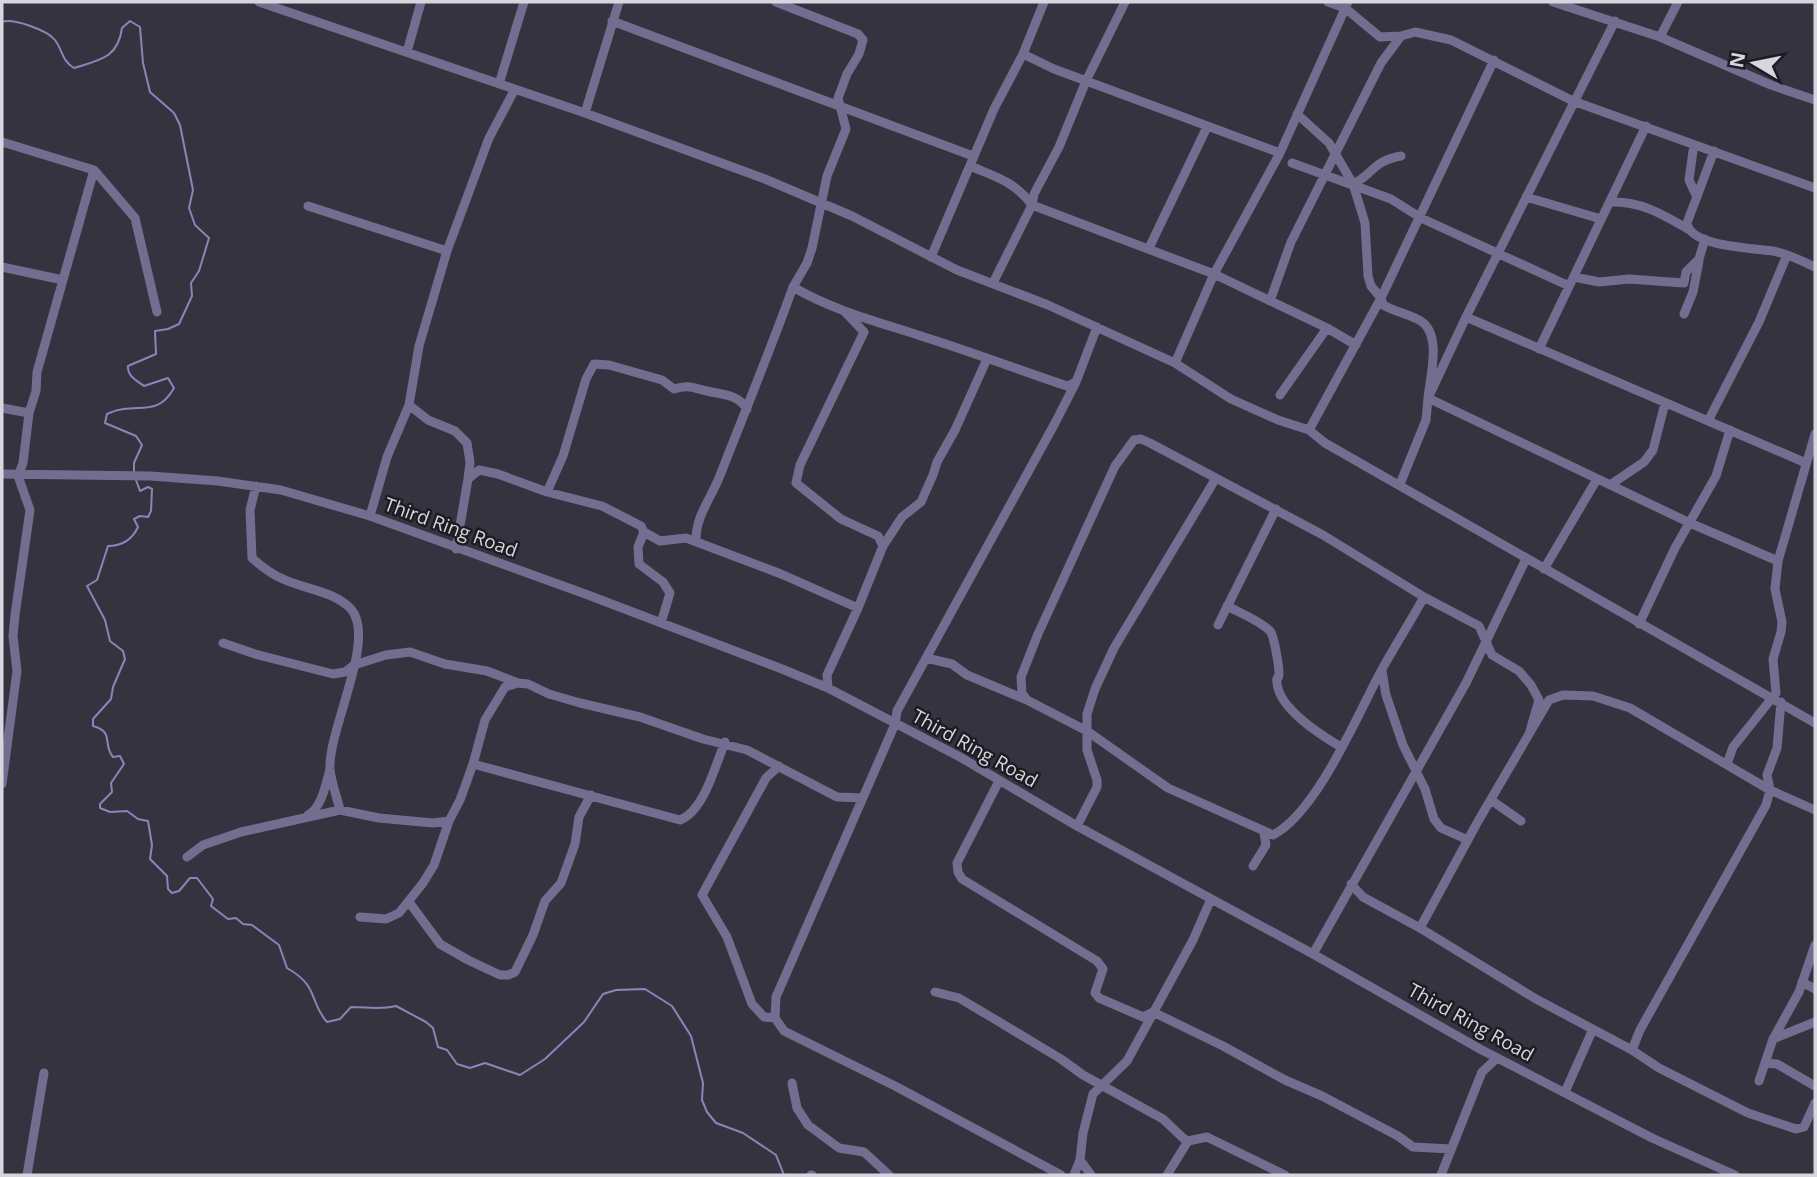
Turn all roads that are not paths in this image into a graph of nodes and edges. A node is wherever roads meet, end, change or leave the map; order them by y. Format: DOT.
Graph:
graph roads {
  1 [pos="259,2"];
  2 [pos="421,2"];
  3 [pos="524,2"];
  4 [pos="619,2"];
  5 [pos="776,2"];
  6 [pos="1044,2"];
  7 [pos="1125,2"];
  8 [pos="1328,2"];
  9 [pos="1553,2"];
  10 [pos="1581,2"];
  11 [pos="1678,2"];
  12 [pos="1347,5"];
  13 [pos="1591,13"];
  14 [pos="612,21"];
  15 [pos="1615,22"];
  16 [pos="1380,37"];
  17 [pos="1401,37"];
  18 [pos="1660,37"];
  19 [pos="407,52"];
  20 [pos="1389,52"];
  21 [pos="1023,54"];
  22 [pos="1494,60"];
  23 [pos="1086,81"];
  24 [pos="499,84"];
  25 [pos="516,89"];
  26 [pos="1815,100"];
  27 [pos="1573,101"];
  28 [pos="841,107"];
  29 [pos="585,113"];
  30 [pos="1297,114"];
  31 [pos="1646,125"];
  32 [pos="1207,127"];
  33 [pos="2,142"];
  34 [pos="1693,151"];
  35 [pos="1714,151"];
  36 [pos="1280,153"];
  37 [pos="1335,154"];
  38 [pos="1401,156"];
  39 [pos="971,161"];
  40 [pos="1292,163"];
  41 [pos="94,170"];
  42 [pos="1323,176"];
  43 [pos="1353,184"];
  44 [pos="1815,188"];
  45 [pos="1526,197"];
  46 [pos="1697,197"];
  47 [pos="1614,202"];
  48 [pos="822,203"];
  49 [pos="1032,205"];
  50 [pos="308,206"];
  51 [pos="1421,218"];
  52 [pos="1601,219"];
  53 [pos="1688,229"];
  54 [pos="1705,239"];
  55 [pos="1149,248"];
  56 [pos="447,251"];
  57 [pos="1497,254"];
  58 [pos="1787,255"];
  59 [pos="931,257"];
  60 [pos="1699,259"];
  61 [pos="2,267"];
  62 [pos="1815,267"];
  63 [pos="1214,274"];
  64 [pos="63,281"];
  65 [pos="1572,281"];
  66 [pos="993,283"];
  67 [pos="793,287"];
  68 [pos="1381,298"];
  69 [pos="1270,301"];
  70 [pos="157,312"];
  71 [pos="845,312"];
  72 [pos="1684,314"];
  73 [pos="1466,317"];
  74 [pos="1097,327"];
  75 [pos="1327,328"];
  76 [pos="1356,345"];
  77 [pos="1539,349"];
  78 [pos="987,359"];
  79 [pos="1175,363"];
  80 [pos="1076,382"];
  81 [pos="1280,395"];
  82 [pos="1428,398"];
  83 [pos="1665,403"];
  84 [pos="409,405"];
  85 [pos="2,408"];
  86 [pos="747,409"];
  87 [pos="29,413"];
  88 [pos="1708,421"];
  89 [pos="1309,430"];
  90 [pos="1730,430"];
  91 [pos="1815,434"];
  92 [pos="1806,463"];
  93 [pos="2,474"];
  94 [pos="19,476"];
  95 [pos="1216,478"];
  96 [pos="468,479"];
  97 [pos="1597,479"];
  98 [pos="1400,484"];
  99 [pos="1610,485"];
  100 [pos="256,486"];
  101 [pos="547,492"];
  102 [pos="1276,509"];
  103 [pos="370,516"];
  104 [pos="1690,523"];
  105 [pos="644,532"];
  106 [pos="696,542"];
  107 [pos="883,546"];
  108 [pos="456,549"];
  109 [pos="1527,559"];
  110 [pos="1778,561"];
  111 [pos="1544,569"];
  112 [pos="1424,597"];
  113 [pos="1227,606"];
  114 [pos="858,608"];
  115 [pos="1496,620"];
  116 [pos="661,623"];
  117 [pos="1639,624"];
  118 [pos="1218,625"];
  119 [pos="1479,626"];
  120 [pos="1487,640"];
  121 [pos="223,643"];
  122 [pos="926,657"];
  123 [pos="354,665"];
  124 [pos="1382,671"];
  125 [pos="506,682"];
  126 [pos="828,688"];
  127 [pos="1371,692"];
  128 [pos="1386,695"];
  129 [pos="1027,700"];
  130 [pos="1777,700"];
  131 [pos="1815,723"];
  132 [pos="895,724"];
  133 [pos="1087,731"];
  134 [pos="1530,731"];
  135 [pos="725,743"];
  136 [pos="1341,747"];
  137 [pos="473,764"];
  138 [pos="1727,764"];
  139 [pos="779,766"];
  140 [pos="330,769"];
  141 [pos="1415,770"];
  142 [pos="999,781"];
  143 [pos="2,785"];
  144 [pos="1770,790"];
  145 [pos="591,795"];
  146 [pos="862,798"];
  147 [pos="1491,800"];
  148 [pos="340,810"];
  149 [pos="1815,810"];
  150 [pos="300,818"];
  151 [pos="449,821"];
  152 [pos="1521,821"];
  153 [pos="1077,826"];
  154 [pos="1265,833"];
  155 [pos="1468,840"];
  156 [pos="187,857"];
  157 [pos="1253,866"];
  158 [pos="1352,884"];
  159 [pos="1345,897"];
  160 [pos="1363,897"];
  161 [pos="1212,899"];
  162 [pos="409,902"];
  163 [pos="360,917"];
  164 [pos="1420,928"];
  165 [pos="1815,945"];
  166 [pos="1313,954"];
  167 [pos="1802,982"];
  168 [pos="1815,989"];
  169 [pos="934,992"];
  170 [pos="1153,1012"];
  171 [pos="775,1018"];
  172 [pos="1815,1022"];
  173 [pos="1593,1029"];
  174 [pos="1773,1039"];
  175 [pos="1480,1049"];
  176 [pos="1632,1050"];
  177 [pos="1497,1058"];
  178 [pos="1765,1063"];
  179 [pos="1482,1072"];
  180 [pos="44,1073"];
  181 [pos="1759,1081"];
  182 [pos="792,1083"];
  183 [pos="1101,1086"];
  184 [pos="1815,1086"];
  185 [pos="1565,1092"];
  186 [pos="1815,1103"];
  187 [pos="1188,1141"];
  188 [pos="1451,1149"];
  189 [pos="1080,1160"];
  190 [pos="27,1175"];
  191 [pos="889,1175"];
  192 [pos="1061,1175"];
  193 [pos="1074,1175"];
  194 [pos="1091,1175"];
  195 [pos="1167,1175"];
  196 [pos="1285,1175"];
  197 [pos="1441,1175"];
  198 [pos="1735,1175"];
  1 -- 19 [label="street"];
  2 -- 19 [label="street"];
  3 -- 24 [label="street"];
  4 -- 14 [label="street"];
  5 -- 28 [label="street"];
  6 -- 21 [label="street"];
  7 -- 23 [label="street"];
  8 -- 12 [label="street"];
  9 -- 13 [label="street"];
  10 -- 13 [label="street"];
  11 -- 18 [label="street"];
  12 -- 16 [label="street"];
  12 -- 30 [label="street"];
  13 -- 15 [label="street"];
  14 -- 28 [label="street"];
  14 -- 29 [label="street"];
  15 -- 18 [label="street"];
  15 -- 27 [label="street"];
  16 -- 17 [label="street"];
  16 -- 20 [label="street"];
  17 -- 20 [label="street"];
  17 -- 22 [label="street"];
  18 -- 26 [label="street"];
  19 -- 24 [label="street"];
  20 -- 37 [label="street"];
  21 -- 23 [label="street"];
  21 -- 39 [label="street"];
  22 -- 27 [label="street"];
  22 -- 51 [label="street"];
  23 -- 32 [label="street"];
  23 -- 49 [label="street"];
  24 -- 25 [label="street"];
  25 -- 29 [label="street"];
  25 -- 56 [label="street"];
  27 -- 31 [label="street"];
  27 -- 45 [label="street"];
  28 -- 39 [label="street"];
  28 -- 48 [label="street"];
  29 -- 48 [label="street"];
  30 -- 36 [label="street"];
  30 -- 37 [label="street"];
  31 -- 35 [label="street"];
  31 -- 52 [label="street"];
  32 -- 36 [label="street"];
  32 -- 55 [label="street"];
  33 -- 41 [label="street"];
  34 -- 46 [label="street"];
  35 -- 44 [label="street"];
  35 -- 46 [label="street"];
  36 -- 63 [label="street"];
  37 -- 42 [label="street"];
  37 -- 43 [label="street"];
  38 -- 43 [label="street"];
  39 -- 49 [label="street"];
  39 -- 59 [label="street"];
  40 -- 42 [label="street"];
  41 -- 64 [label="street"];
  41 -- 70 [label="street"];
  42 -- 43 [label="street"];
  42 -- 69 [label="street"];
  43 -- 51 [label="street"];
  43 -- 68 [label="street"];
  45 -- 52 [label="street"];
  45 -- 57 [label="street"];
  46 -- 53 [label="street"];
  47 -- 53 [label="street"];
  48 -- 59 [label="street"];
  48 -- 67 [label="street"];
  49 -- 55 [label="street"];
  49 -- 66 [label="street"];
  50 -- 56 [label="street"];
  51 -- 57 [label="street"];
  51 -- 68 [label="street"];
  52 -- 65 [label="street"];
  53 -- 54 [label="street"];
  54 -- 58 [label="street"];
  54 -- 60 [label="street"];
  55 -- 63 [label="street"];
  56 -- 84 [label="street"];
  57 -- 65 [label="street"];
  57 -- 73 [label="street"];
  58 -- 62 [label="street"];
  58 -- 88 [label="street"];
  59 -- 66 [label="street"];
  60 -- 65 [label="street"];
  60 -- 72 [label="street"];
  61 -- 64 [label="street"];
  63 -- 69 [label="street"];
  63 -- 79 [label="street"];
  64 -- 87 [label="street"];
  65 -- 77 [label="street"];
  66 -- 74 [label="street"];
  67 -- 71 [label="street"];
  67 -- 86 [label="street"];
  68 -- 76 [label="street"];
  68 -- 82 [label="street"];
  69 -- 75 [label="street"];
  71 -- 78 [label="street"];
  71 -- 107 [label="street"];
  73 -- 77 [label="street"];
  73 -- 82 [label="street"];
  74 -- 79 [label="street"];
  74 -- 80 [label="street"];
  75 -- 76 [label="street"];
  75 -- 81 [label="street"];
  76 -- 89 [label="street"];
  77 -- 83 [label="street"];
  78 -- 80 [label="street"];
  78 -- 107 [label="street"];
  79 -- 89 [label="street"];
  80 -- 122 [label="street"];
  82 -- 97 [label="street"];
  82 -- 98 [label="street"];
  83 -- 88 [label="street"];
  83 -- 99 [label="street"];
  84 -- 96 [label="street"];
  84 -- 103 [label="street"];
  85 -- 87 [label="street"];
  86 -- 101 [label="street"];
  86 -- 106 [label="street"];
  87 -- 94 [label="street"];
  88 -- 90 [label="street"];
  89 -- 98 [label="street"];
  90 -- 92 [label="street"];
  90 -- 104 [label="street"];
  91 -- 92 [label="street"];
  92 -- 110 [label="street"];
  93 -- 94 [label="street, Third Ring Road"];
  94 -- 100 [label="street, Third Ring Road"];
  94 -- 143 [label="street"];
  95 -- 102 [label="street"];
  95 -- 129 [label="street"];
  95 -- 133 [label="street"];
  96 -- 101 [label="street"];
  96 -- 108 [label="street"];
  97 -- 99 [label="street"];
  97 -- 111 [label="street"];
  98 -- 109 [label="street"];
  99 -- 104 [label="street"];
  100 -- 103 [label="street, Third Ring Road"];
  100 -- 123 [label="street"];
  101 -- 105 [label="street"];
  102 -- 112 [label="street"];
  102 -- 113 [label="street"];
  103 -- 108 [label="street, Third Ring Road"];
  104 -- 110 [label="street"];
  104 -- 117 [label="street"];
  105 -- 106 [label="street"];
  105 -- 116 [label="street"];
  106 -- 114 [label="street"];
  107 -- 114 [label="street"];
  108 -- 116 [label="street, Third Ring Road"];
  109 -- 111 [label="street"];
  109 -- 115 [label="street"];
  110 -- 130 [label="street"];
  111 -- 117 [label="street"];
  112 -- 119 [label="street"];
  112 -- 124 [label="street"];
  113 -- 118 [label="street"];
  113 -- 136 [label="street"];
  114 -- 126 [label="street"];
  115 -- 119 [label="street"];
  115 -- 120 [label="street"];
  116 -- 126 [label="street, Third Ring Road"];
  117 -- 130 [label="street"];
  119 -- 120 [label="street"];
  120 -- 134 [label="street"];
  120 -- 141 [label="street"];
  121 -- 123 [label="street"];
  122 -- 129 [label="street"];
  122 -- 132 [label="street"];
  123 -- 125 [label="street"];
  123 -- 140 [label="street"];
  124 -- 127 [label="street"];
  124 -- 128 [label="street"];
  125 -- 135 [label="street"];
  125 -- 137 [label="street"];
  126 -- 132 [label="street, Third Ring Road"];
  127 -- 128 [label="street"];
  127 -- 136 [label="street"];
  128 -- 141 [label="street"];
  129 -- 133 [label="street"];
  130 -- 131 [label="street"];
  130 -- 138 [label="street"];
  130 -- 144 [label="street"];
  132 -- 142 [label="street, Third Ring Road"];
  132 -- 146 [label="street"];
  133 -- 153 [label="street"];
  133 -- 154 [label="street"];
  134 -- 138 [label="street"];
  134 -- 147 [label="street"];
  135 -- 139 [label="street"];
  135 -- 145 [label="street"];
  136 -- 154 [label="street"];
  137 -- 145 [label="street"];
  137 -- 151 [label="street"];
  138 -- 144 [label="street"];
  139 -- 146 [label="street"];
  139 -- 171 [label="street"];
  140 -- 148 [label="street"];
  140 -- 150 [label="street"];
  141 -- 155 [label="street"];
  141 -- 158 [label="street"];
  142 -- 153 [label="street, Third Ring Road"];
  142 -- 170 [label="street"];
  144 -- 149 [label="street"];
  144 -- 176 [label="street"];
  145 -- 162 [label="street"];
  146 -- 171 [label="street"];
  147 -- 152 [label="street"];
  147 -- 155 [label="street"];
  148 -- 150 [label="street"];
  148 -- 151 [label="street"];
  150 -- 156 [label="street"];
  151 -- 162 [label="street"];
  153 -- 161 [label="street, Third Ring Road"];
  154 -- 157 [label="street"];
  155 -- 164 [label="street"];
  158 -- 159 [label="street"];
  158 -- 160 [label="street"];
  159 -- 160 [label="street"];
  159 -- 166 [label="street"];
  160 -- 164 [label="street"];
  161 -- 166 [label="street, Third Ring Road"];
  161 -- 170 [label="street"];
  162 -- 163 [label="street"];
  164 -- 173 [label="street"];
  165 -- 167 [label="street"];
  166 -- 175 [label="street, Third Ring Road"];
  167 -- 168 [label="street"];
  167 -- 174 [label="street"];
  169 -- 183 [label="street"];
  170 -- 183 [label="street"];
  170 -- 188 [label="street"];
  171 -- 192 [label="street"];
  172 -- 174 [label="street"];
  173 -- 176 [label="street"];
  173 -- 185 [label="street"];
  174 -- 178 [label="street"];
  175 -- 177 [label="street, Third Ring Road"];
  175 -- 179 [label="street"];
  176 -- 186 [label="street"];
  177 -- 179 [label="street"];
  177 -- 185 [label="street, Third Ring Road"];
  178 -- 181 [label="street"];
  178 -- 184 [label="street"];
  179 -- 188 [label="street"];
  180 -- 190 [label="street"];
  182 -- 191 [label="street"];
  183 -- 187 [label="street"];
  183 -- 189 [label="street"];
  185 -- 198 [label="street, Third Ring Road"];
  187 -- 195 [label="street"];
  187 -- 196 [label="street"];
  188 -- 197 [label="street"];
  189 -- 193 [label="street"];
  189 -- 194 [label="street"];
}
